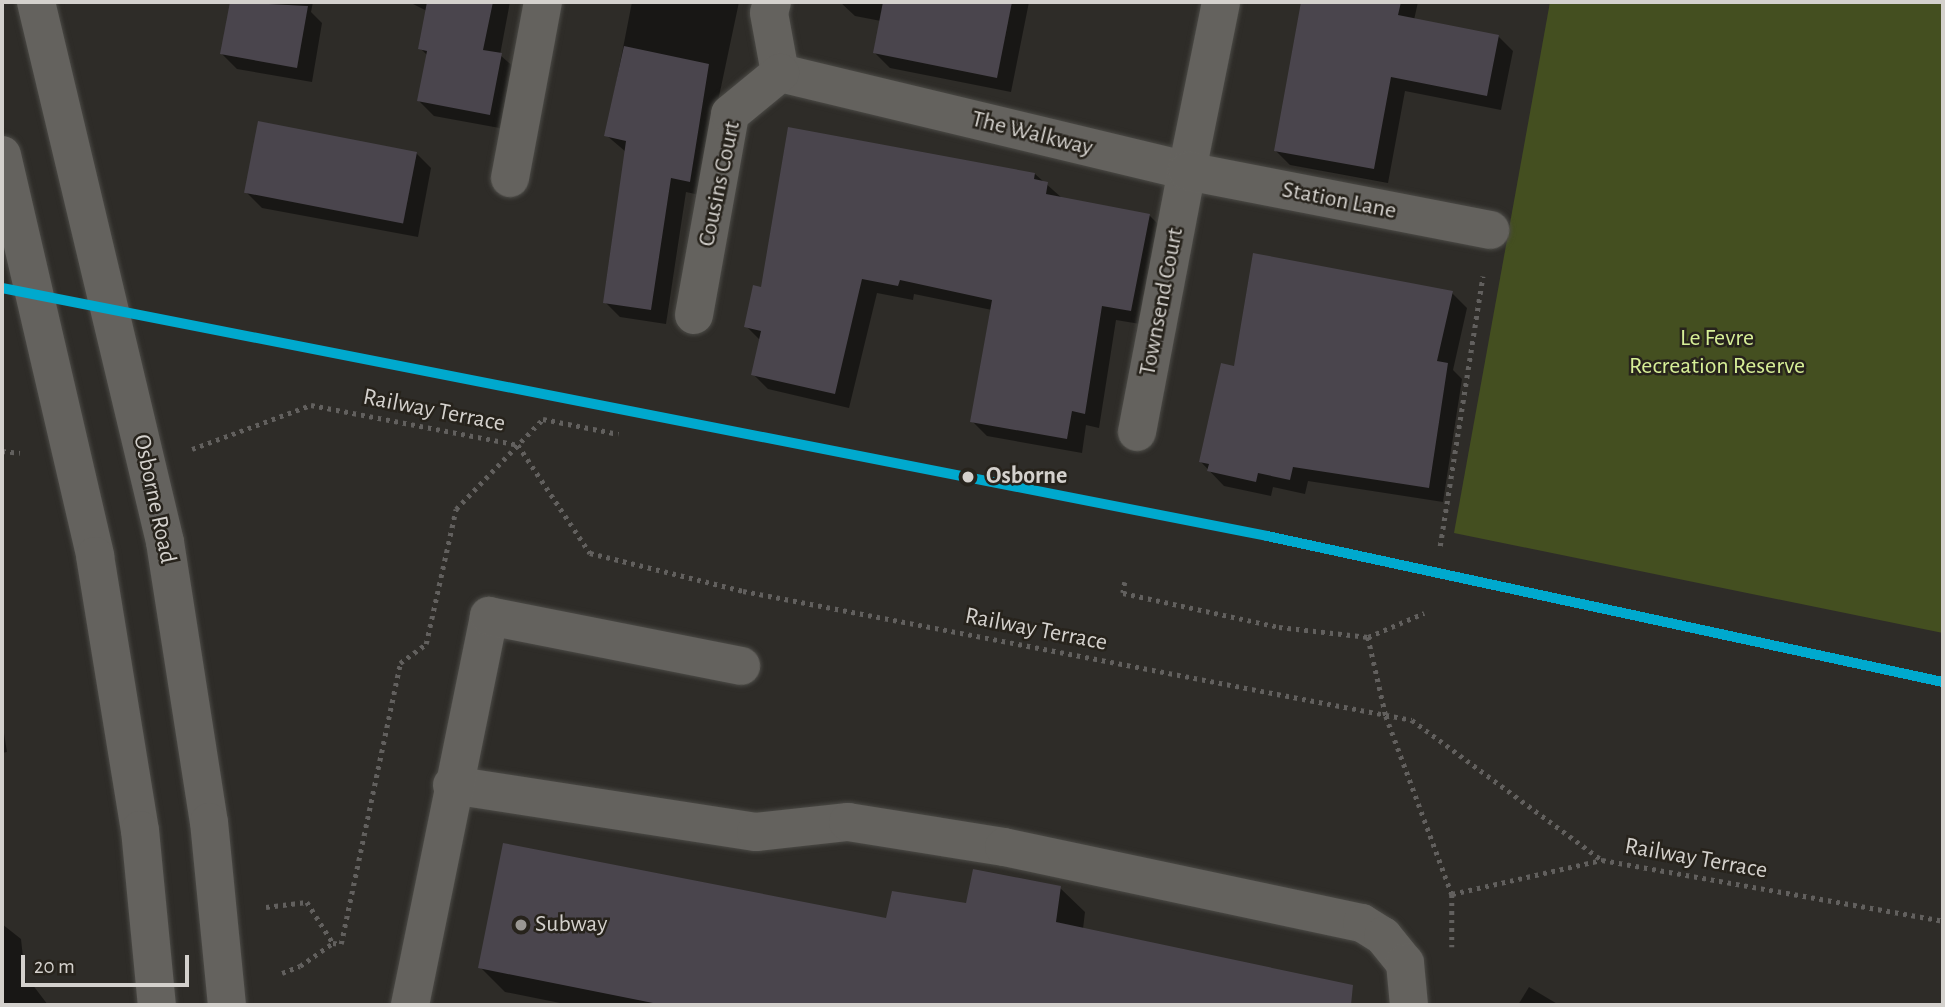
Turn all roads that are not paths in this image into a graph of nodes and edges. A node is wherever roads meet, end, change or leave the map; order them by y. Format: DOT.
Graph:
graph roads {
  1 [pos="36,2"];
  2 [pos="543,2"];
  3 [pos="772,2"];
  4 [pos="1221,2"];
  5 [pos="780,73"];
  6 [pos="2,155"];
  7 [pos="1187,171"];
  8 [pos="510,178"];
  9 [pos="1490,230"];
  10 [pos="694,315"];
  11 [pos="1137,432"];
  12 [pos="741,666"];
  13 [pos="452,785"];
  14 [pos="157,1005"];
  15 [pos="227,1005"];
  16 [pos="410,1005"];
  17 [pos="1409,1005"];
  1 -- 15 [label="street, Osborne Road"];
  2 -- 8 [label="street"];
  3 -- 5 [label="street"];
  4 -- 7 [label="street"];
  5 -- 7 [label="street, The Walkway"];
  5 -- 10 [label="street, Cousins Court"];
  6 -- 14 [label="street"];
  7 -- 9 [label="street, Station Lane"];
  7 -- 11 [label="street, Townsend Court"];
  12 -- 13 [label="street"];
  13 -- 16 [label="street"];
  13 -- 17 [label="street"];
}
